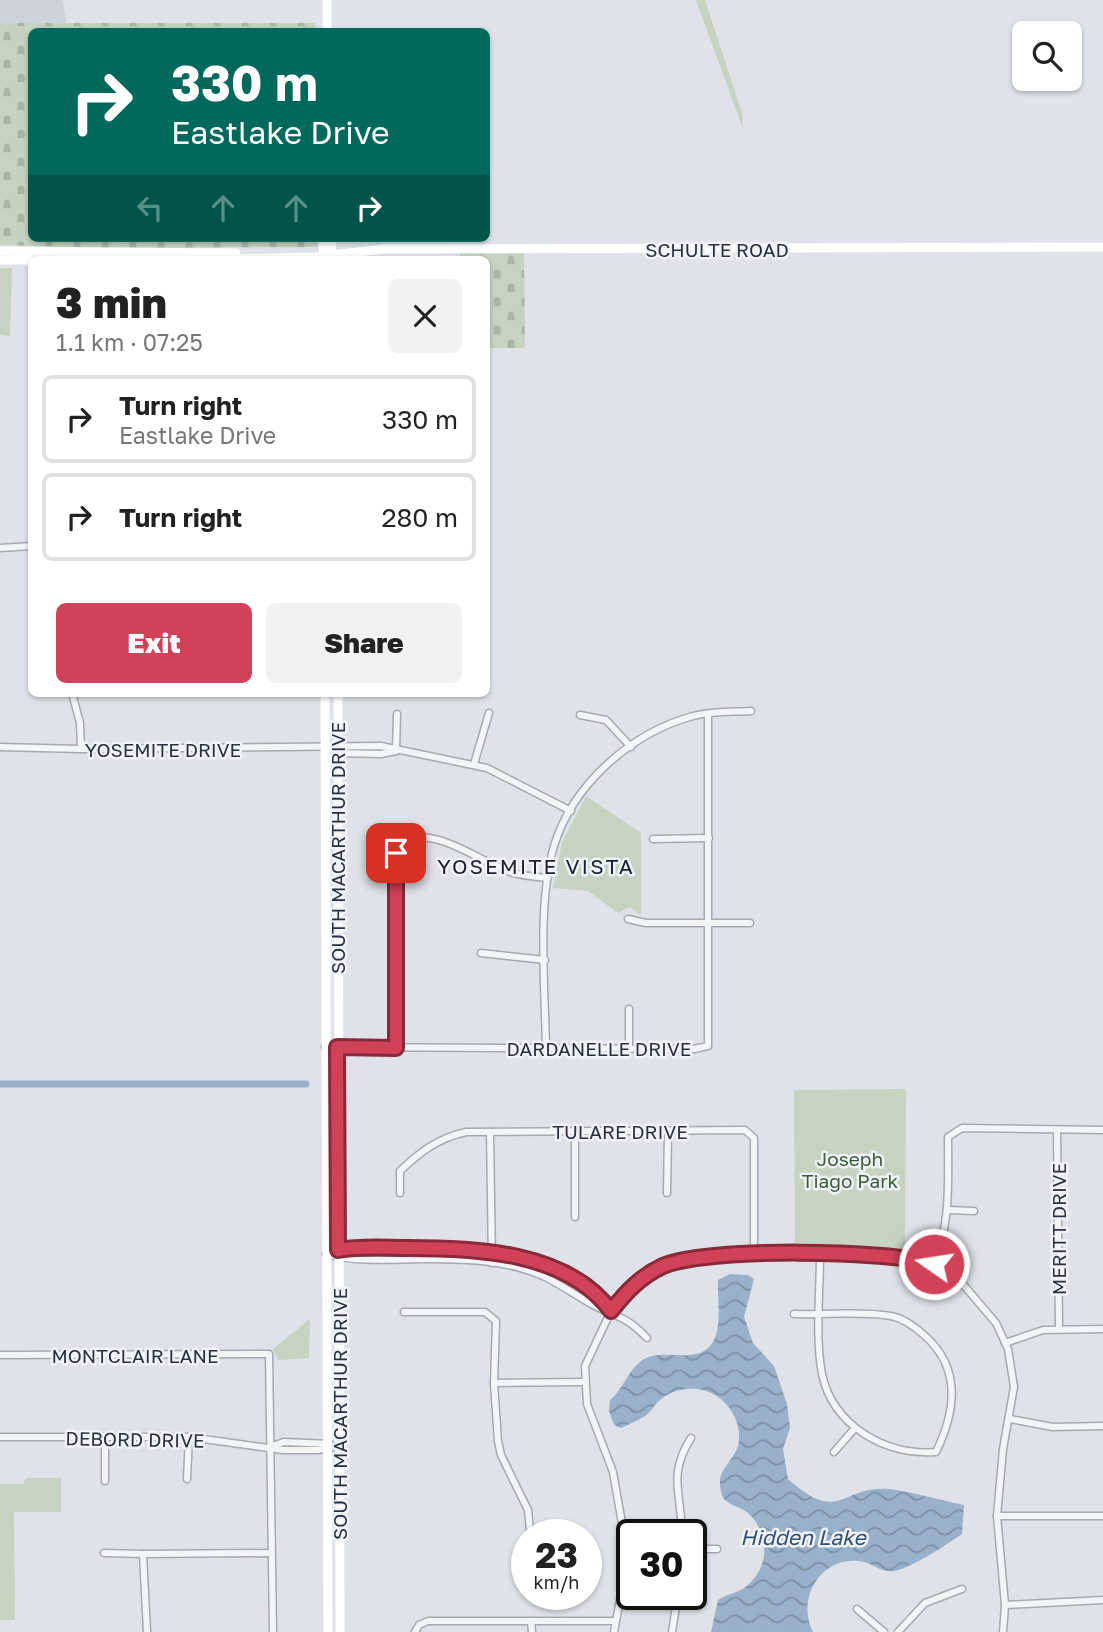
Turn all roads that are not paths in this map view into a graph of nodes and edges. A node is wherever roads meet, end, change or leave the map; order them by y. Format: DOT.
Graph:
graph roads {
  1 [pos="325,0"];
  2 [pos="325,28"];
  3 [pos="1103,247"];
  4 [pos="0,251"];
  5 [pos="356,251"];
  6 [pos="53,256"];
  7 [pos="327,256"];
  8 [pos="348,256"];
  9 [pos="0,260"];
  10 [pos="28,260"];
  11 [pos="28,546"];
  12 [pos="0,548"];
  13 [pos="73,697"];
  14 [pos="325,697"];
  15 [pos="338,697"];
  16 [pos="751,711"];
  17 [pos="489,713"];
  18 [pos="397,714"];
  19 [pos="708,714"];
  20 [pos="580,716"];
  21 [pos="0,747"];
  22 [pos="631,747"];
  23 [pos="326,748"];
  24 [pos="81,750"];
  25 [pos="338,750"];
  26 [pos="396,751"];
  27 [pos="474,764"];
  28 [pos="571,811"];
  29 [pos="709,838"];
  30 [pos="653,839"];
  31 [pos="548,878"];
  32 [pos="628,919"];
  33 [pos="710,922"];
  34 [pos="750,922"];
  35 [pos="481,953"];
  36 [pos="545,960"];
  37 [pos="629,1009"];
  38 [pos="325,1047"];
  39 [pos="337,1047"];
  40 [pos="396,1048"];
  41 [pos="546,1049"];
  42 [pos="629,1049"];
  43 [pos="1103,1130"];
  44 [pos="668,1131"];
  45 [pos="1057,1131"];
  46 [pos="490,1132"];
  47 [pos="575,1132"];
  48 [pos="400,1193"];
  49 [pos="667,1193"];
  50 [pos="948,1210"];
  51 [pos="974,1211"];
  52 [pos="575,1217"];
  53 [pos="490,1251"];
  54 [pos="326,1254"];
  55 [pos="338,1254"];
  56 [pos="754,1254"];
  57 [pos="820,1255"];
  58 [pos="492,1263"];
  59 [pos="934,1264"];
  60 [pos="611,1311"];
  61 [pos="404,1312"];
  62 [pos="794,1314"];
  63 [pos="820,1315"];
  64 [pos="1059,1328"];
  65 [pos="1103,1329"];
  66 [pos="646,1338"];
  67 [pos="1005,1343"];
  68 [pos="0,1355"];
  69 [pos="584,1382"];
  70 [pos="494,1383"];
  71 [pos="1010,1419"];
  72 [pos="1103,1426"];
  73 [pos="855,1428"];
  74 [pos="0,1437"];
  75 [pos="105,1437"];
  76 [pos="189,1437"];
  77 [pos="691,1438"];
  78 [pos="327,1446"];
  79 [pos="339,1446"];
  80 [pos="270,1447"];
  81 [pos="834,1452"];
  82 [pos="187,1479"];
  83 [pos="104,1481"];
  84 [pos="997,1516"];
  85 [pos="1103,1516"];
  86 [pos="528,1519"];
  87 [pos="623,1519"];
  88 [pos="680,1519"];
  89 [pos="707,1549"];
  90 [pos="717,1549"];
  91 [pos="104,1553"];
  92 [pos="271,1553"];
  93 [pos="143,1554"];
  94 [pos="962,1589"];
  95 [pos="1103,1600"];
  96 [pos="1005,1605"];
  97 [pos="856,1609"];
  98 [pos="617,1610"];
  99 [pos="675,1610"];
  100 [pos="531,1621"];
  101 [pos="614,1621"];
  102 [pos="147,1632"];
  103 [pos="273,1632"];
  104 [pos="328,1632"];
  105 [pos="340,1632"];
  106 [pos="415,1632"];
  107 [pos="532,1632"];
  108 [pos="614,1632"];
  109 [pos="672,1632"];
  110 [pos="884,1632"];
  111 [pos="898,1632"];
  112 [pos="1003,1632"];
  1 -- 2 [label="main road"];
  3 -- 5 [label="main road, SCHULTE ROAD"];
  4 -- 6 [label="main road, SCHULTE ROAD"];
  5 -- 7 [label="main road, SCHULTE ROAD"];
  5 -- 8 [label="main road"];
  6 -- 7 [label="main road, SCHULTE ROAD"];
  9 -- 10 [label="main road"];
  11 -- 12 [label="street"];
  13 -- 24 [label="street"];
  14 -- 23 [label="main road, SOUTH MACARTHUR DRIVE"];
  15 -- 25 [label="main road, SOUTH MACARTHUR DRIVE"];
  16 -- 19 [label="street"];
  17 -- 27 [label="street"];
  18 -- 26 [label="street"];
  19 -- 22 [label="street"];
  19 -- 29 [label="street"];
  20 -- 22 [label="street"];
  21 -- 24 [label="street, YOSEMITE DRIVE"];
  22 -- 28 [label="street"];
  23 -- 24 [label="street, YOSEMITE DRIVE"];
  23 -- 25 [label="street, YOSEMITE DRIVE"];
  23 -- 38 [label="main road, SOUTH MACARTHUR DRIVE"];
  25 -- 26 [label="street, YOSEMITE DRIVE"];
  25 -- 39 [label="main road, SOUTH MACARTHUR DRIVE"];
  26 -- 27 [label="street, YOSEMITE DRIVE"];
  27 -- 28 [label="street, YOSEMITE DRIVE"];
  28 -- 31 [label="street"];
  29 -- 30 [label="street"];
  29 -- 33 [label="street"];
  31 -- 36 [label="street"];
  31 -- 40 [label="street"];
  32 -- 33 [label="street"];
  33 -- 34 [label="street"];
  33 -- 42 [label="street, DARDANELLE DRIVE"];
  35 -- 36 [label="street"];
  36 -- 41 [label="street"];
  37 -- 42 [label="street"];
  38 -- 39 [label="street, DARDANELLE DRIVE"];
  38 -- 54 [label="main road, SOUTH MACARTHUR DRIVE"];
  39 -- 40 [label="street, DARDANELLE DRIVE"];
  39 -- 55 [label="main road, SOUTH MACARTHUR DRIVE"];
  40 -- 41 [label="street, DARDANELLE DRIVE"];
  41 -- 42 [label="street, DARDANELLE DRIVE"];
  43 -- 45 [label="street"];
  44 -- 47 [label="street, TULARE DRIVE"];
  44 -- 49 [label="street"];
  44 -- 56 [label="street, TULARE DRIVE"];
  45 -- 50 [label="street"];
  45 -- 64 [label="street, MERITT DRIVE"];
  46 -- 47 [label="street, TULARE DRIVE"];
  46 -- 48 [label="street, TULARE DRIVE"];
  46 -- 53 [label="street"];
  47 -- 52 [label="street"];
  50 -- 51 [label="street"];
  50 -- 59 [label="street"];
  53 -- 55 [label="street"];
  53 -- 58 [label="street"];
  53 -- 60 [label="street"];
  54 -- 55 [label="street"];
  54 -- 78 [label="main road, SOUTH MACARTHUR DRIVE"];
  55 -- 58 [label="street"];
  55 -- 79 [label="main road, SOUTH MACARTHUR DRIVE"];
  56 -- 57 [label="street"];
  56 -- 60 [label="street"];
  57 -- 59 [label="street"];
  57 -- 63 [label="street"];
  58 -- 60 [label="street"];
  59 -- 67 [label="street"];
  60 -- 66 [label="street"];
  60 -- 69 [label="street"];
  61 -- 70 [label="street"];
  62 -- 63 [label="street"];
  63 -- 73 [label="street"];
  63 -- 73 [label="street"];
  64 -- 65 [label="street"];
  64 -- 67 [label="street"];
  67 -- 71 [label="street"];
  68 -- 80 [label="street, MONTCLAIR LANE"];
  69 -- 70 [label="street"];
  69 -- 87 [label="street"];
  70 -- 86 [label="street"];
  71 -- 72 [label="street"];
  71 -- 84 [label="street"];
  73 -- 81 [label="street"];
  74 -- 75 [label="street, DEBORD DRIVE"];
  75 -- 76 [label="street, DEBORD DRIVE"];
  75 -- 83 [label="street"];
  76 -- 80 [label="street, DEBORD DRIVE"];
  76 -- 82 [label="street"];
  77 -- 88 [label="street"];
  78 -- 79 [label="street, DEBORD DRIVE"];
  78 -- 80 [label="street, DEBORD DRIVE"];
  78 -- 104 [label="main road, SOUTH MACARTHUR DRIVE"];
  79 -- 105 [label="main road, SOUTH MACARTHUR DRIVE"];
  80 -- 92 [label="street"];
  84 -- 85 [label="street"];
  84 -- 96 [label="street"];
  89 -- 90 [label="street"];
  91 -- 93 [label="street"];
  92 -- 93 [label="street"];
  92 -- 103 [label="street"];
  93 -- 102 [label="street"];
  94 -- 111 [label="street"];
  95 -- 96 [label="street"];
  96 -- 112 [label="street"];
  97 -- 110 [label="street"];
  98 -- 101 [label="street"];
  99 -- 109 [label="street"];
  100 -- 101 [label="street"];
  100 -- 106 [label="street"];
  100 -- 107 [label="street"];
  101 -- 108 [label="street"];
}
